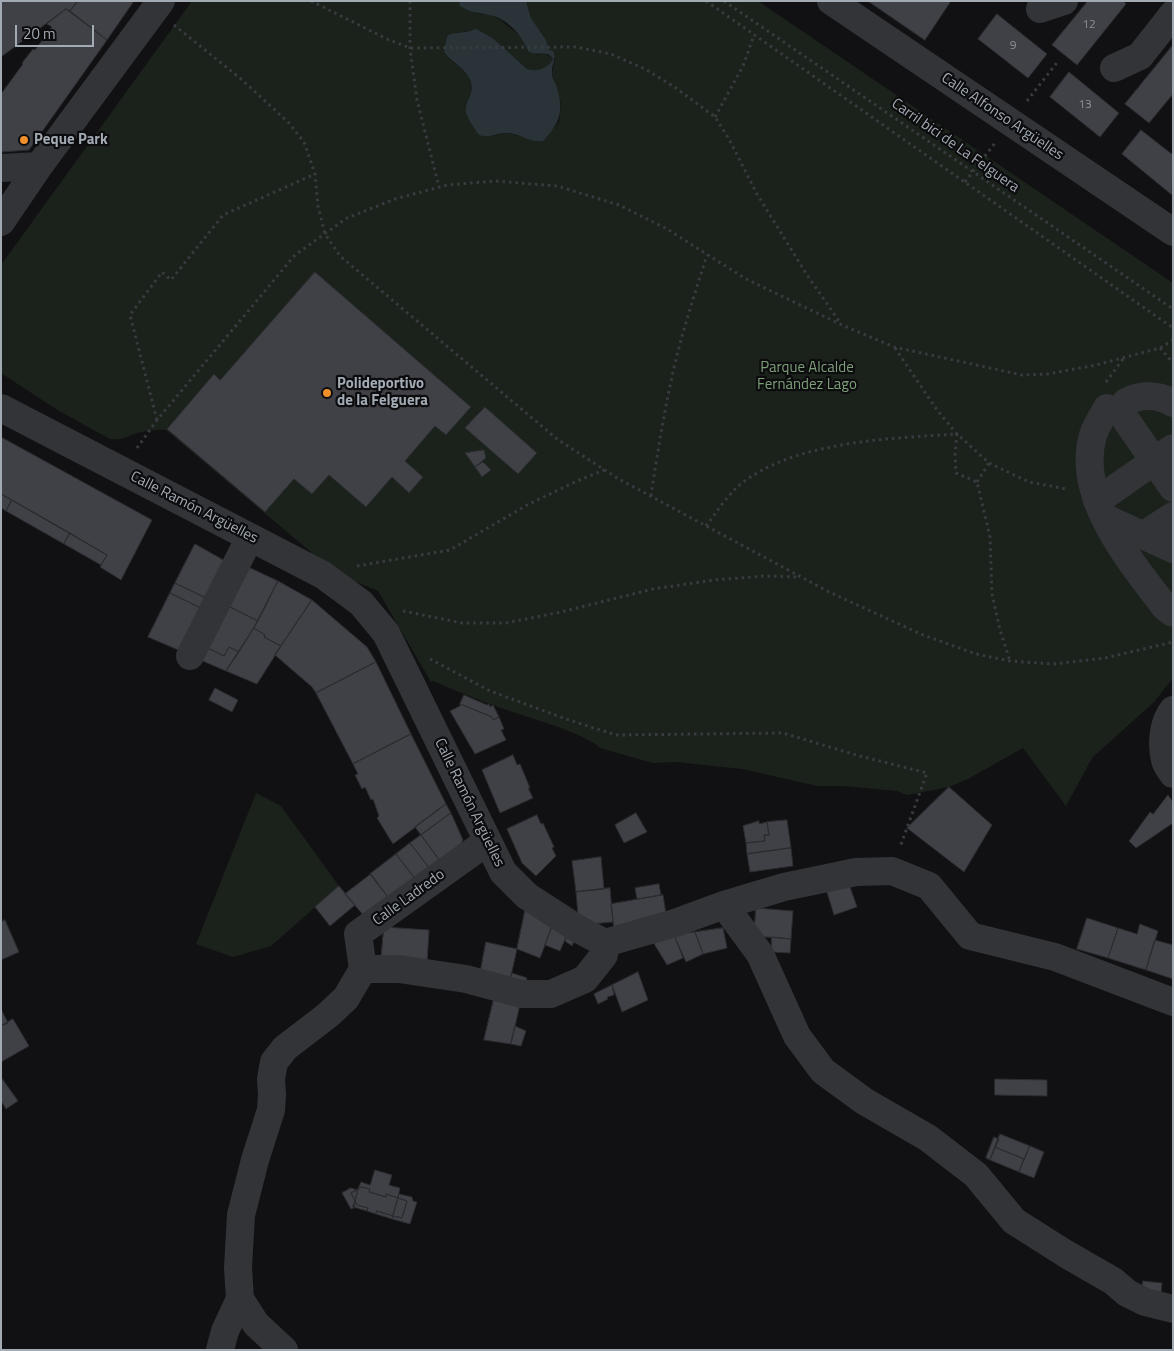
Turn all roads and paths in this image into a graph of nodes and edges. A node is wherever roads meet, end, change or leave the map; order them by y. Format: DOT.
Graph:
graph roads {
  1 [pos="312,1"];
  2 [pos="410,1"];
  3 [pos="706,1"];
  4 [pos="724,1"];
  5 [pos="831,1"];
  6 [pos="166,12"];
  7 [pos="1173,14"];
  8 [pos="754,35"];
  9 [pos="410,48"];
  10 [pos="1114,68"];
  11 [pos="715,117"];
  12 [pos="39,166"];
  13 [pos="1,168"];
  14 [pos="315,174"];
  15 [pos="439,187"];
  16 [pos="1,222"];
  17 [pos="1173,232"];
  18 [pos="325,234"];
  19 [pos="707,254"];
  20 [pos="1173,310"];
  21 [pos="842,325"];
  22 [pos="1173,328"];
  23 [pos="1173,340"];
  24 [pos="894,347"];
  25 [pos="1160,348"];
  26 [pos="1173,363"];
  27 [pos="1173,403"];
  28 [pos="1,408"];
  29 [pos="1120,410"];
  30 [pos="157,420"];
  31 [pos="957,434"];
  32 [pos="1163,454"];
  33 [pos="989,463"];
  34 [pos="121,470"];
  35 [pos="605,470"];
  36 [pos="977,482"];
  37 [pos="1173,488"];
  38 [pos="1067,489"];
  39 [pos="651,496"];
  40 [pos="1101,510"];
  41 [pos="1173,516"];
  42 [pos="706,526"];
  43 [pos="1144,535"];
  44 [pos="250,537"];
  45 [pos="1173,549"];
  46 [pos="352,566"];
  47 [pos="799,576"];
  48 [pos="1169,598"];
  49 [pos="361,603"];
  50 [pos="1173,642"];
  51 [pos="423,655"];
  52 [pos="190,656"];
  53 [pos="1010,661"];
  54 [pos="1173,710"];
  55 [pos="1173,774"];
  56 [pos="488,841"];
  57 [pos="892,871"];
  58 [pos="724,905"];
  59 [pos="605,943"];
  60 [pos="363,969"];
  61 [pos="1173,1002"];
  62 [pos="240,1299"];
  63 [pos="1173,1309"];
  64 [pos="220,1350"];
  65 [pos="284,1350"];
  1 -- 9 [label="path"];
  2 -- 9 [label="path"];
  3 -- 8 [label="path"];
  4 -- 20 [label="path, Carril bici de La Felguera"];
  5 -- 17 [label="street, Calle Alfonso Argüelles"];
  6 -- 12 [label="street"];
  6 -- 14 [label="path"];
  7 -- 10 [label="street"];
  8 -- 11 [label="path"];
  8 -- 22 [label="path"];
  9 -- 11 [label="path"];
  9 -- 15 [label="path"];
  11 -- 21 [label="path"];
  12 -- 13 [label="street"];
  12 -- 16 [label="street"];
  14 -- 18 [label="path"];
  14 -- 30 [label="path"];
  15 -- 18 [label="path"];
  15 -- 19 [label="path"];
  18 -- 30 [label="path"];
  18 -- 35 [label="path"];
  19 -- 21 [label="path"];
  19 -- 39 [label="path"];
  21 -- 24 [label="path"];
  23 -- 25 [label="path"];
  24 -- 25 [label="path"];
  24 -- 31 [label="path"];
  25 -- 26 [label="path"];
  27 -- 29 [label="street"];
  28 -- 34 [label="street, Calle Ramón Argüelles"];
  29 -- 32 [label="street"];
  29 -- 40 [label="street"];
  30 -- 34 [label="path"];
  31 -- 33 [label="path"];
  31 -- 36 [label="path"];
  31 -- 42 [label="path"];
  32 -- 37 [label="street"];
  32 -- 40 [label="street"];
  33 -- 36 [label="path"];
  33 -- 38 [label="path"];
  34 -- 44 [label="street, Calle Ramón Argüelles"];
  35 -- 39 [label="path"];
  35 -- 46 [label="path"];
  36 -- 53 [label="path"];
  39 -- 42 [label="path"];
  40 -- 43 [label="street"];
  40 -- 48 [label="street"];
  41 -- 43 [label="street"];
  42 -- 47 [label="path"];
  43 -- 45 [label="street"];
  44 -- 49 [label="street, Calle Ramón Argüelles"];
  44 -- 52 [label="street"];
  47 -- 49 [label="path"];
  47 -- 53 [label="path"];
  49 -- 56 [label="street, Calle Ramón Argüelles"];
  50 -- 53 [label="path"];
  51 -- 57 [label="path"];
  54 -- 55 [label="street"];
  56 -- 59 [label="street, Calle Ramón Argüelles"];
  56 -- 60 [label="street, Calle Ladredo"];
  57 -- 58 [label="street"];
  57 -- 61 [label="street"];
  58 -- 59 [label="street"];
  58 -- 63 [label="street"];
  59 -- 60 [label="street"];
  60 -- 62 [label="street"];
  62 -- 64 [label="street"];
  62 -- 65 [label="street"];
}
